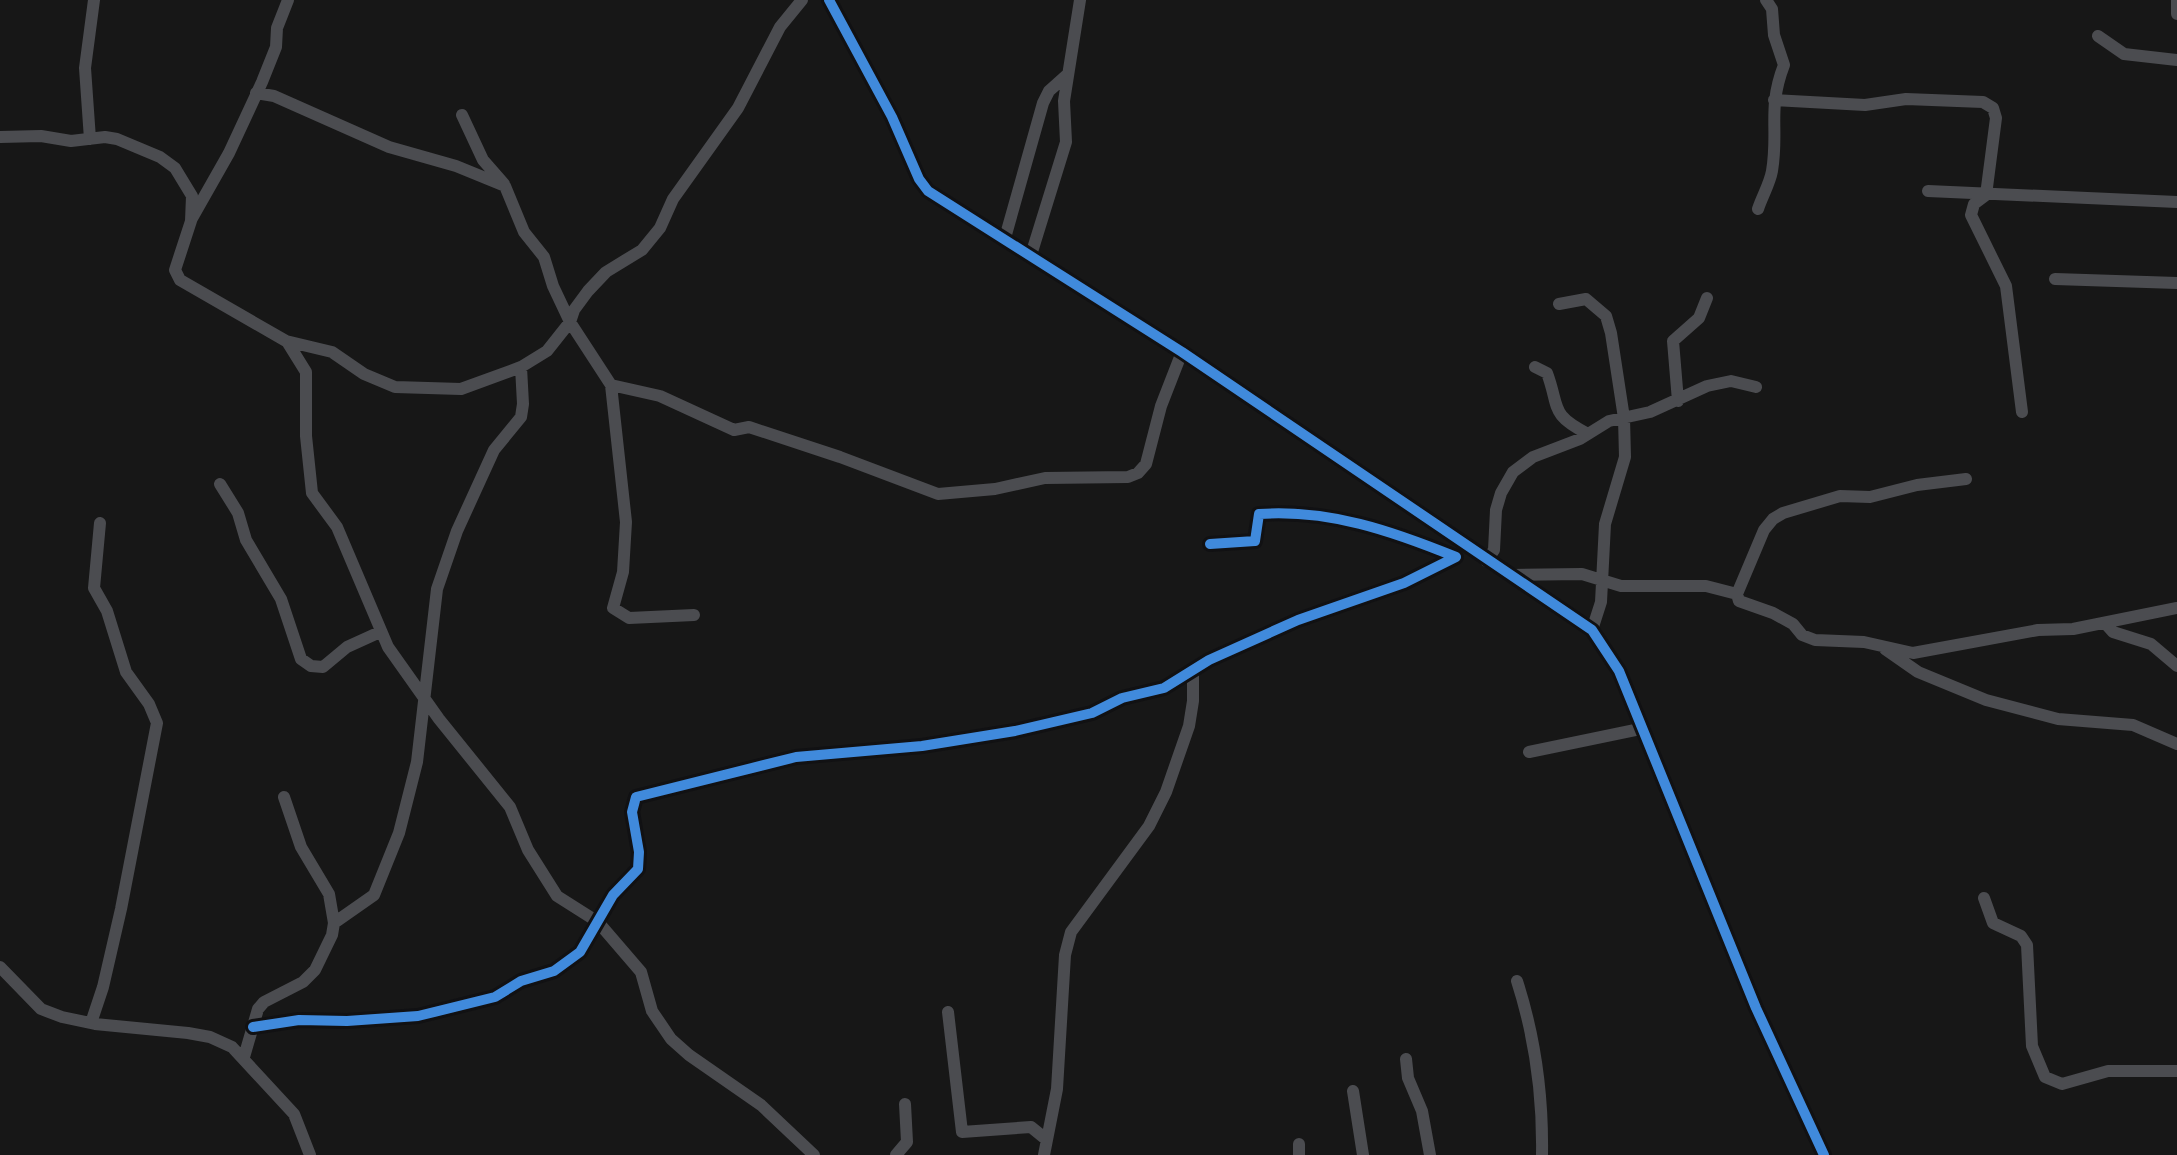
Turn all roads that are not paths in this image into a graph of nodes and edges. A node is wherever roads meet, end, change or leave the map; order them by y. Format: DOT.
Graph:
graph roads {
  1 [pos="94,0"];
  2 [pos="288,0"];
  3 [pos="802,0"];
  4 [pos="829,0"];
  5 [pos="1080,0"];
  6 [pos="1766,0"];
  7 [pos="2177,0"];
  8 [pos="2177,14"];
  9 [pos="2098,36"];
  10 [pos="2177,60"];
  11 [pos="1068,74"];
  12 [pos="256,93"];
  13 [pos="1774,100"];
  14 [pos="462,116"];
  15 [pos="0,137"];
  16 [pos="90,139"];
  17 [pos="505,186"];
  18 [pos="1928,191"];
  19 [pos="1986,195"];
  20 [pos="2177,202"];
  21 [pos="1758,210"];
  22 [pos="191,221"];
  23 [pos="1005,238"];
  24 [pos="1031,255"];
  25 [pos="2055,279"];
  26 [pos="2177,283"];
  27 [pos="1707,298"];
  28 [pos="1558,304"];
  29 [pos="570,322"];
  30 [pos="286,341"];
  31 [pos="1182,352"];
  32 [pos="520,367"];
  33 [pos="1535,368"];
  34 [pos="611,386"];
  35 [pos="1756,387"];
  36 [pos="1678,401"];
  37 [pos="2022,412"];
  38 [pos="1624,418"];
  39 [pos="1588,434"];
  40 [pos="1966,479"];
  41 [pos="220,484"];
  42 [pos="100,523"];
  43 [pos="1210,544"];
  44 [pos="1456,558"];
  45 [pos="1482,558"];
  46 [pos="1512,575"];
  47 [pos="1602,582"];
  48 [pos="1621,586"];
  49 [pos="1736,594"];
  50 [pos="1602,602"];
  51 [pos="2177,608"];
  52 [pos="694,614"];
  53 [pos="2105,623"];
  54 [pos="1592,630"];
  55 [pos="380,632"];
  56 [pos="1883,647"];
  57 [pos="2177,666"];
  58 [pos="1194,672"];
  59 [pos="425,699"];
  60 [pos="1640,729"];
  61 [pos="2177,744"];
  62 [pos="1530,752"];
  63 [pos="284,797"];
  64 [pos="1984,898"];
  65 [pos="598,922"];
  66 [pos="334,924"];
  67 [pos="0,967"];
  68 [pos="1517,982"];
  69 [pos="948,1012"];
  70 [pos="91,1023"];
  71 [pos="252,1026"];
  72 [pos="244,1057"];
  73 [pos="1406,1059"];
  74 [pos="2177,1071"];
  75 [pos="1354,1091"];
  76 [pos="905,1104"];
  77 [pos="1046,1140"];
  78 [pos="310,1155"];
  79 [pos="814,1155"];
  80 [pos="896,1155"];
  81 [pos="1044,1155"];
  82 [pos="1363,1155"];
  83 [pos="1430,1155"];
  84 [pos="1542,1155"];
  85 [pos="1824,1155"];
  1 -- 16 [label="street"];
  2 -- 12 [label="street"];
  3 -- 29 [label="street"];
  4 -- 23 [label="street"];
  5 -- 11 [label="street"];
  6 -- 13 [label="street"];
  7 -- 8 [label="street"];
  9 -- 10 [label="street"];
  11 -- 23 [label="street"];
  11 -- 24 [label="street"];
  12 -- 17 [label="street"];
  12 -- 22 [label="street"];
  13 -- 19 [label="street"];
  13 -- 21 [label="street"];
  14 -- 17 [label="street"];
  15 -- 16 [label="street"];
  16 -- 22 [label="street"];
  17 -- 29 [label="street"];
  18 -- 19 [label="street"];
  19 -- 20 [label="street"];
  19 -- 37 [label="street"];
  22 -- 30 [label="street"];
  23 -- 24 [label="street"];
  24 -- 31 [label="street"];
  25 -- 26 [label="street"];
  27 -- 36 [label="street"];
  28 -- 38 [label="street"];
  29 -- 32 [label="street"];
  29 -- 34 [label="street"];
  30 -- 32 [label="street"];
  30 -- 55 [label="street"];
  31 -- 34 [label="street"];
  31 -- 45 [label="street"];
  32 -- 59 [label="street"];
  33 -- 39 [label="street"];
  34 -- 52 [label="street"];
  35 -- 36 [label="street"];
  36 -- 38 [label="street"];
  38 -- 39 [label="street"];
  38 -- 47 [label="street"];
  39 -- 45 [label="street"];
  40 -- 49 [label="street"];
  41 -- 55 [label="street"];
  42 -- 70 [label="street"];
  43 -- 44 [label="street"];
  44 -- 45 [label="street"];
  44 -- 58 [label="street"];
  45 -- 46 [label="street"];
  46 -- 47 [label="street"];
  46 -- 54 [label="street"];
  47 -- 48 [label="street"];
  47 -- 50 [label="street"];
  48 -- 49 [label="street"];
  48 -- 50 [label="street"];
  49 -- 56 [label="street"];
  50 -- 54 [label="street"];
  51 -- 53 [label="street"];
  53 -- 56 [label="street"];
  53 -- 57 [label="street"];
  54 -- 60 [label="street"];
  55 -- 59 [label="street"];
  56 -- 61 [label="street"];
  58 -- 65 [label="street"];
  58 -- 77 [label="street"];
  59 -- 65 [label="street"];
  59 -- 66 [label="street"];
  60 -- 62 [label="street"];
  60 -- 85 [label="street"];
  63 -- 66 [label="street"];
  64 -- 74 [label="street"];
  65 -- 71 [label="street"];
  65 -- 79 [label="street"];
  66 -- 71 [label="street"];
  67 -- 70 [label="street"];
  68 -- 84 [label="street"];
  69 -- 77 [label="street"];
  70 -- 72 [label="street"];
  71 -- 72 [label="street"];
  72 -- 78 [label="street"];
  73 -- 83 [label="street"];
  75 -- 82 [label="street"];
  76 -- 80 [label="street"];
  77 -- 81 [label="street"];
}
